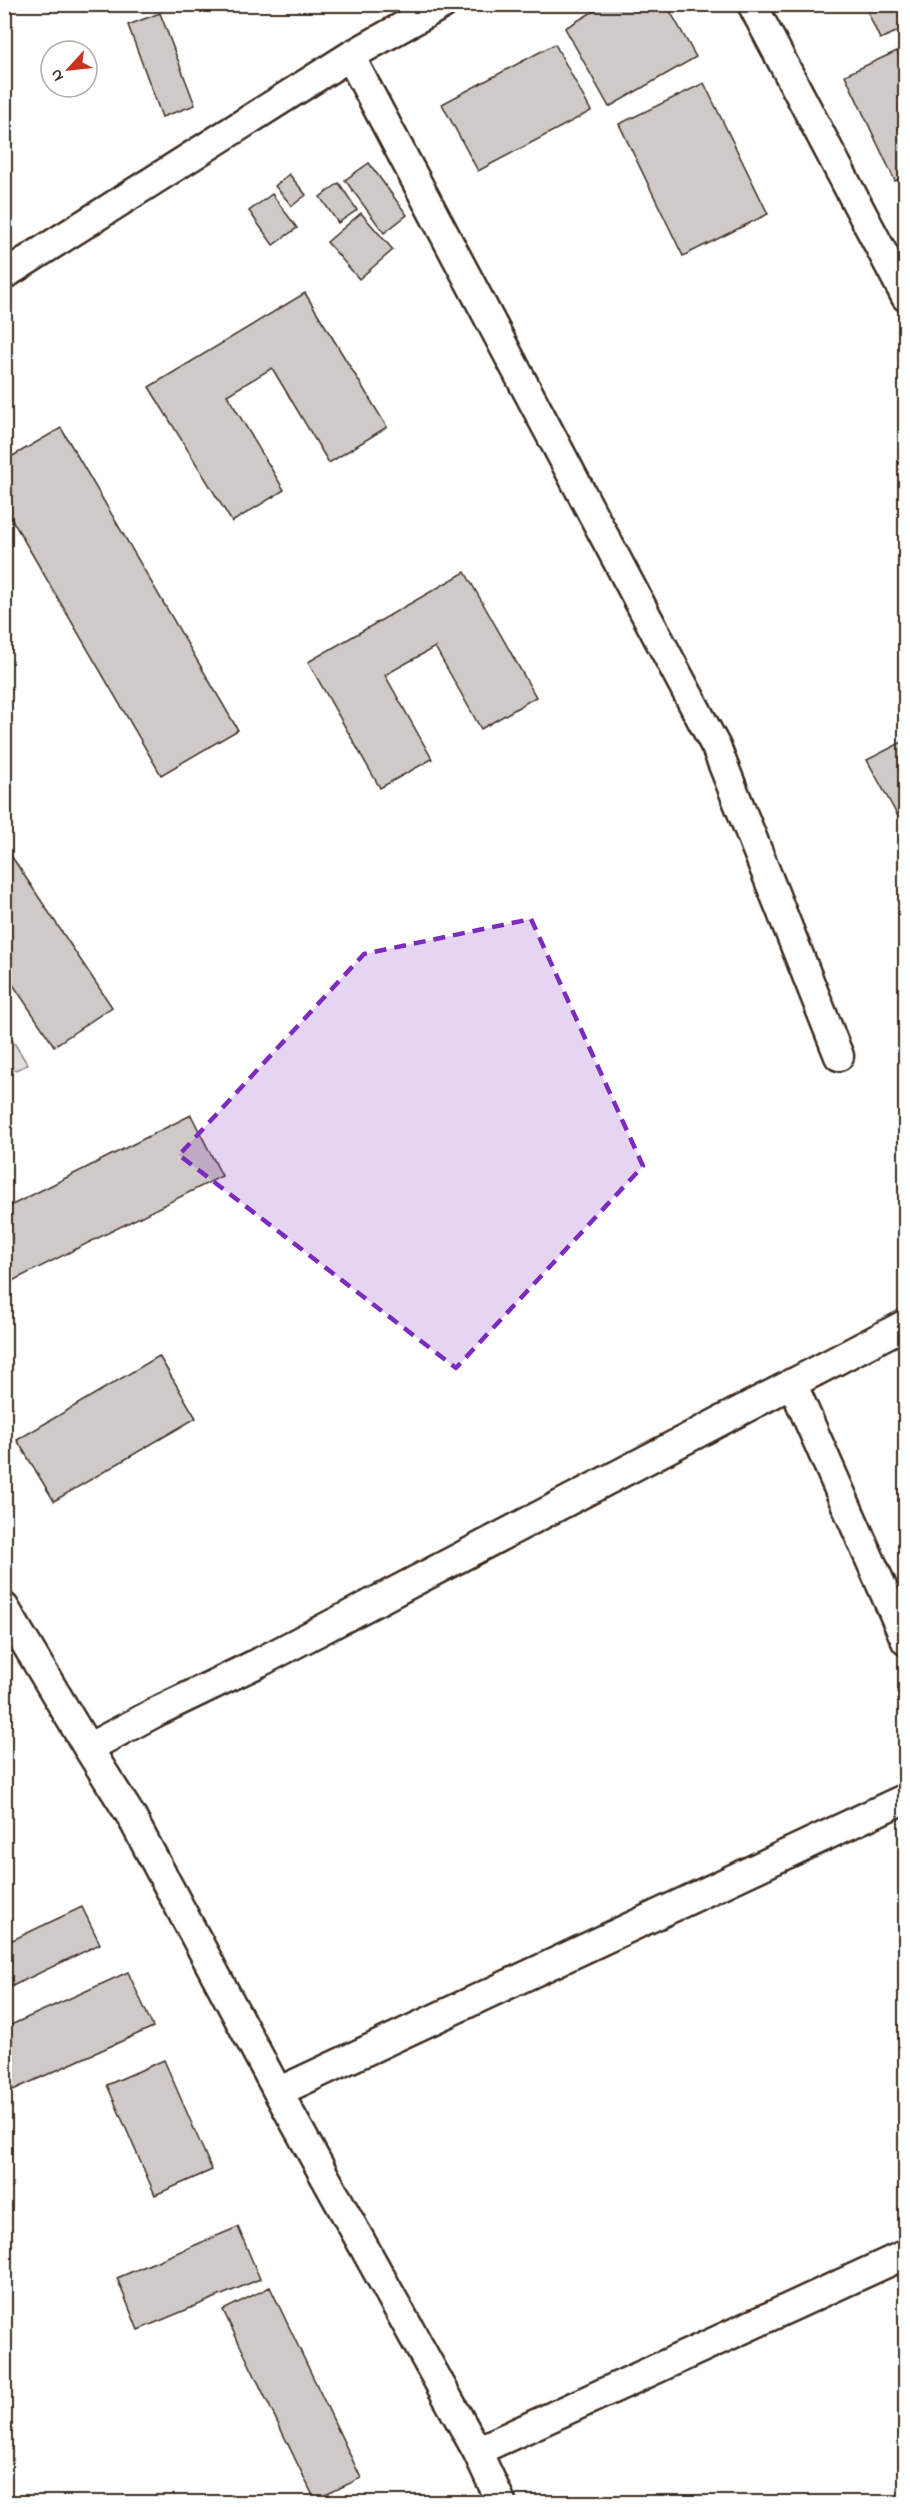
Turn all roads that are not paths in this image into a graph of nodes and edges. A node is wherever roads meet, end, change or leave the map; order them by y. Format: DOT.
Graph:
graph roads {
  1 [pos="443,4"];
  2 [pos="752,4"];
  3 [pos="350,56"];
  4 [pos="4,275"];
  5 [pos="906,297"];
  6 [pos="839,1056"];
  7 [pos="906,1324"];
  8 [pos="792,1383"];
  9 [pos="4,1607"];
  10 [pos="906,1641"];
  11 [pos="88,1748"];
  12 [pos="906,1798"];
  13 [pos="279,2092"];
  14 [pos="906,2254"];
  15 [pos="477,2451"];
  16 [pos="501,2502"];
  1 -- 3 [label="street"];
  2 -- 5 [label="street"];
  3 -- 4 [label="street"];
  3 -- 6 [label="street"];
  7 -- 8 [label="street"];
  8 -- 10 [label="street"];
  8 -- 11 [label="street"];
  9 -- 11 [label="street"];
  11 -- 13 [label="street"];
  12 -- 13 [label="street"];
  13 -- 15 [label="street"];
  14 -- 15 [label="street"];
  15 -- 16 [label="street"];
}
